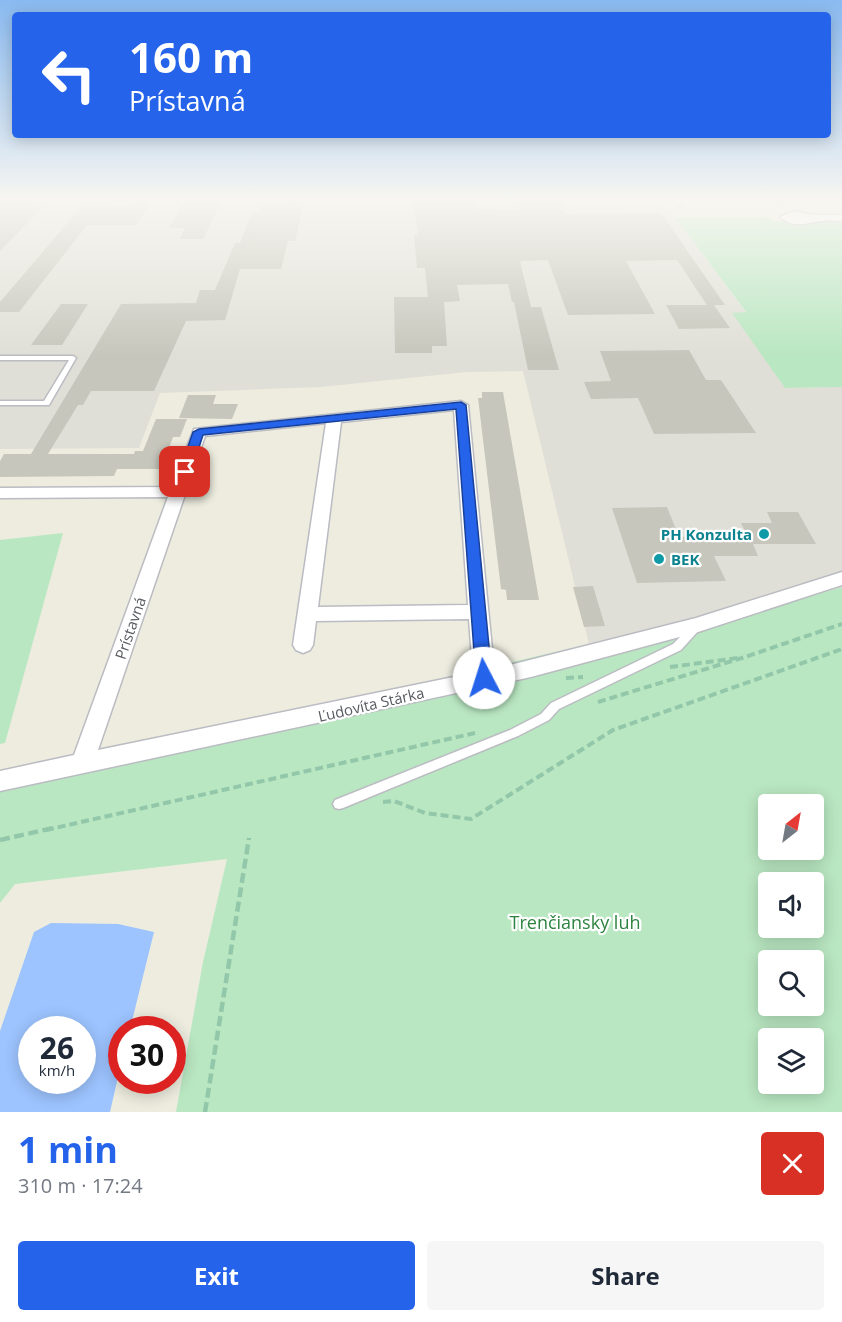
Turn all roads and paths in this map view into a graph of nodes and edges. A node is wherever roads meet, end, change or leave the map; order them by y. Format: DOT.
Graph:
graph roads {
  1 [pos="0,358"];
  2 [pos="0,403"];
  3 [pos="334,418"];
  4 [pos="178,492"];
  5 [pos="0,493"];
  6 [pos="842,578"];
  7 [pos="478,612"];
  8 [pos="307,614"];
  9 [pos="842,624"];
  10 [pos="698,625"];
  11 [pos="303,645"];
  12 [pos="842,649"];
  13 [pos="484,678"];
  14 [pos="593,703"];
  15 [pos="477,732"];
  16 [pos="82,764"];
  17 [pos="0,781"];
  18 [pos="372,802"];
  19 [pos="339,804"];
  20 [pos="249,838"];
  21 [pos="0,840"];
  22 [pos="206,1112"];
  1 -- 2 [label="lane"];
  3 -- 4 [label="street, Prístavná"];
  3 -- 7 [label="street, Prístavná"];
  3 -- 8 [label="street"];
  4 -- 5 [label="street"];
  4 -- 16 [label="street, Prístavná"];
  6 -- 10 [label="street, Ľudovíta Stárka"];
  7 -- 8 [label="street"];
  7 -- 13 [label="street, Prístavná"];
  8 -- 11 [label="street"];
  9 -- 14 [label="path"];
  10 -- 13 [label="street, Ľudovíta Stárka"];
  10 -- 19 [label="lane"];
  12 -- 18 [label="path"];
  13 -- 16 [label="street, Ľudovíta Stárka"];
  15 -- 21 [label="path"];
  16 -- 17 [label="street, Ľudovíta Stárka"];
  20 -- 22 [label="path"];
}
